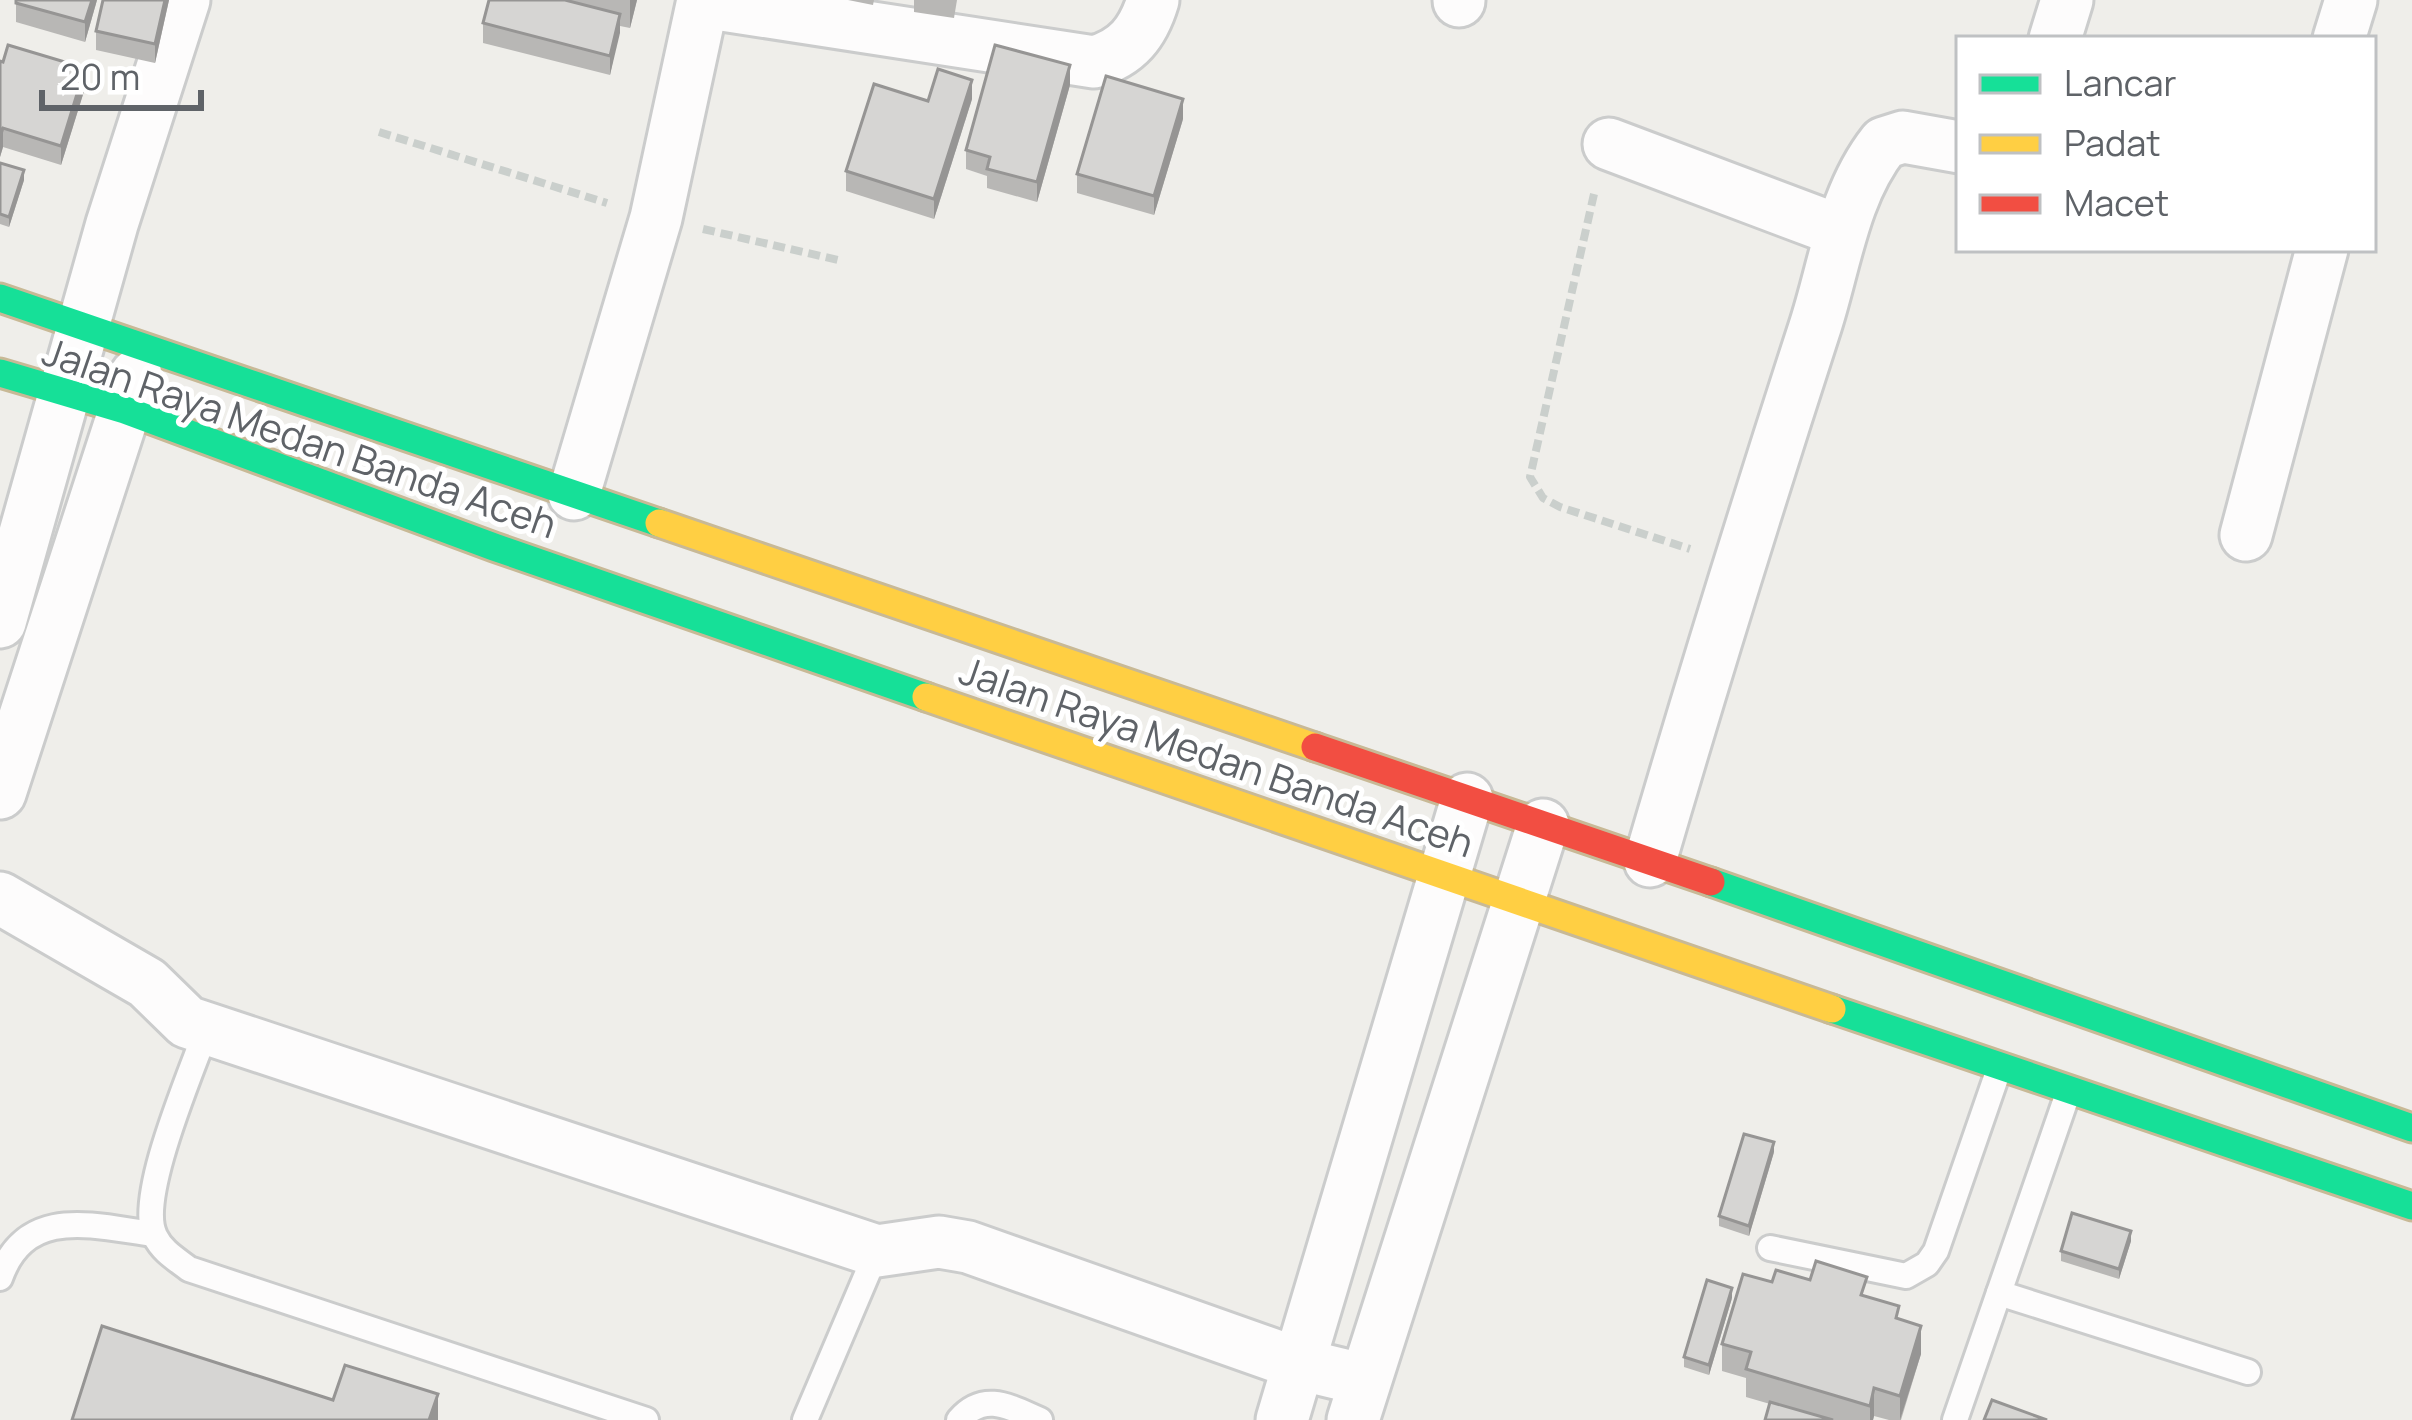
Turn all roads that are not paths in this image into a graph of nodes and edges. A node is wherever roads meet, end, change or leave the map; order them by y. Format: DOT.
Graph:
graph roads {
  1 [pos="184,0"];
  2 [pos="1153,0"];
  3 [pos="2067,0"];
  4 [pos="2351,0"];
  5 [pos="703,1"];
  6 [pos="2056,36"];
  7 [pos="2339,36"];
  8 [pos="1609,144"];
  9 [pos="1956,146"];
  10 [pos="1840,231"];
  11 [pos="2321,252"];
  12 [pos="0,298"];
  13 [pos="85,325"];
  14 [pos="145,346"];
  15 [pos="0,373"];
  16 [pos="64,393"];
  17 [pos="125,410"];
  18 [pos="574,494"];
  19 [pos="2246,535"];
  20 [pos="0,622"];
  21 [pos="0,793"];
  22 [pos="1467,799"];
  23 [pos="1543,825"];
  24 [pos="1650,861"];
  25 [pos="1442,877"];
  26 [pos="0,898"];
  27 [pos="1520,900"];
  28 [pos="207,1028"];
  29 [pos="2000,1063"];
  30 [pos="2070,1088"];
  31 [pos="2412,1128"];
  32 [pos="2412,1206"];
  33 [pos="153,1234"];
  34 [pos="1770,1248"];
  35 [pos="877,1251"];
  36 [pos="0,1278"];
  37 [pos="1999,1293"];
  38 [pos="1299,1364"];
  39 [pos="2248,1372"];
  40 [pos="1359,1400"];
  41 [pos="646,1420"];
  42 [pos="805,1420"];
  43 [pos="959,1420"];
  44 [pos="1040,1420"];
  45 [pos="1282,1420"];
  46 [pos="1955,1420"];
  1 -- 13 [label="street"];
  2 -- 5 [label="street"];
  3 -- 6 [label="street"];
  4 -- 7 [label="street"];
  5 -- 18 [label="street"];
  8 -- 10 [label="street"];
  9 -- 10 [label="street"];
  10 -- 24 [label="street"];
  11 -- 19 [label="street"];
  12 -- 13 [label="highway, Jalan Raya Medan Banda Aceh"];
  13 -- 14 [label="highway, Jalan Raya Medan Banda Aceh"];
  13 -- 16 [label="street"];
  14 -- 17 [label="street"];
  14 -- 18 [label="highway, Jalan Raya Medan Banda Aceh"];
  15 -- 16 [label="highway, Jalan Raya Medan Banda Aceh"];
  16 -- 17 [label="highway, Jalan Raya Medan Banda Aceh"];
  16 -- 20 [label="street"];
  17 -- 21 [label="street"];
  17 -- 25 [label="highway, Jalan Raya Medan Banda Aceh"];
  18 -- 22 [label="highway, Jalan Raya Medan Banda Aceh"];
  22 -- 23 [label="highway, Jalan Raya Medan Banda Aceh"];
  22 -- 25 [label="street"];
  23 -- 24 [label="highway, Jalan Raya Medan Banda Aceh"];
  23 -- 27 [label="street"];
  24 -- 31 [label="highway, Jalan Raya Medan Banda Aceh"];
  25 -- 27 [label="highway, Jalan Raya Medan Banda Aceh"];
  25 -- 38 [label="street"];
  26 -- 28 [label="street"];
  27 -- 29 [label="highway, Jalan Raya Medan Banda Aceh"];
  27 -- 40 [label="street"];
  28 -- 33 [label="lane"];
  28 -- 35 [label="street"];
  29 -- 30 [label="highway, Jalan Raya Medan Banda Aceh"];
  29 -- 34 [label="lane"];
  30 -- 32 [label="highway, Jalan Raya Medan Banda Aceh"];
  30 -- 37 [label="lane"];
  33 -- 36 [label="lane"];
  33 -- 41 [label="lane"];
  35 -- 38 [label="street"];
  35 -- 42 [label="lane"];
  37 -- 39 [label="lane"];
  37 -- 46 [label="lane"];
  38 -- 40 [label="street"];
  38 -- 45 [label="street"];
  43 -- 44 [label="lane"];
}
